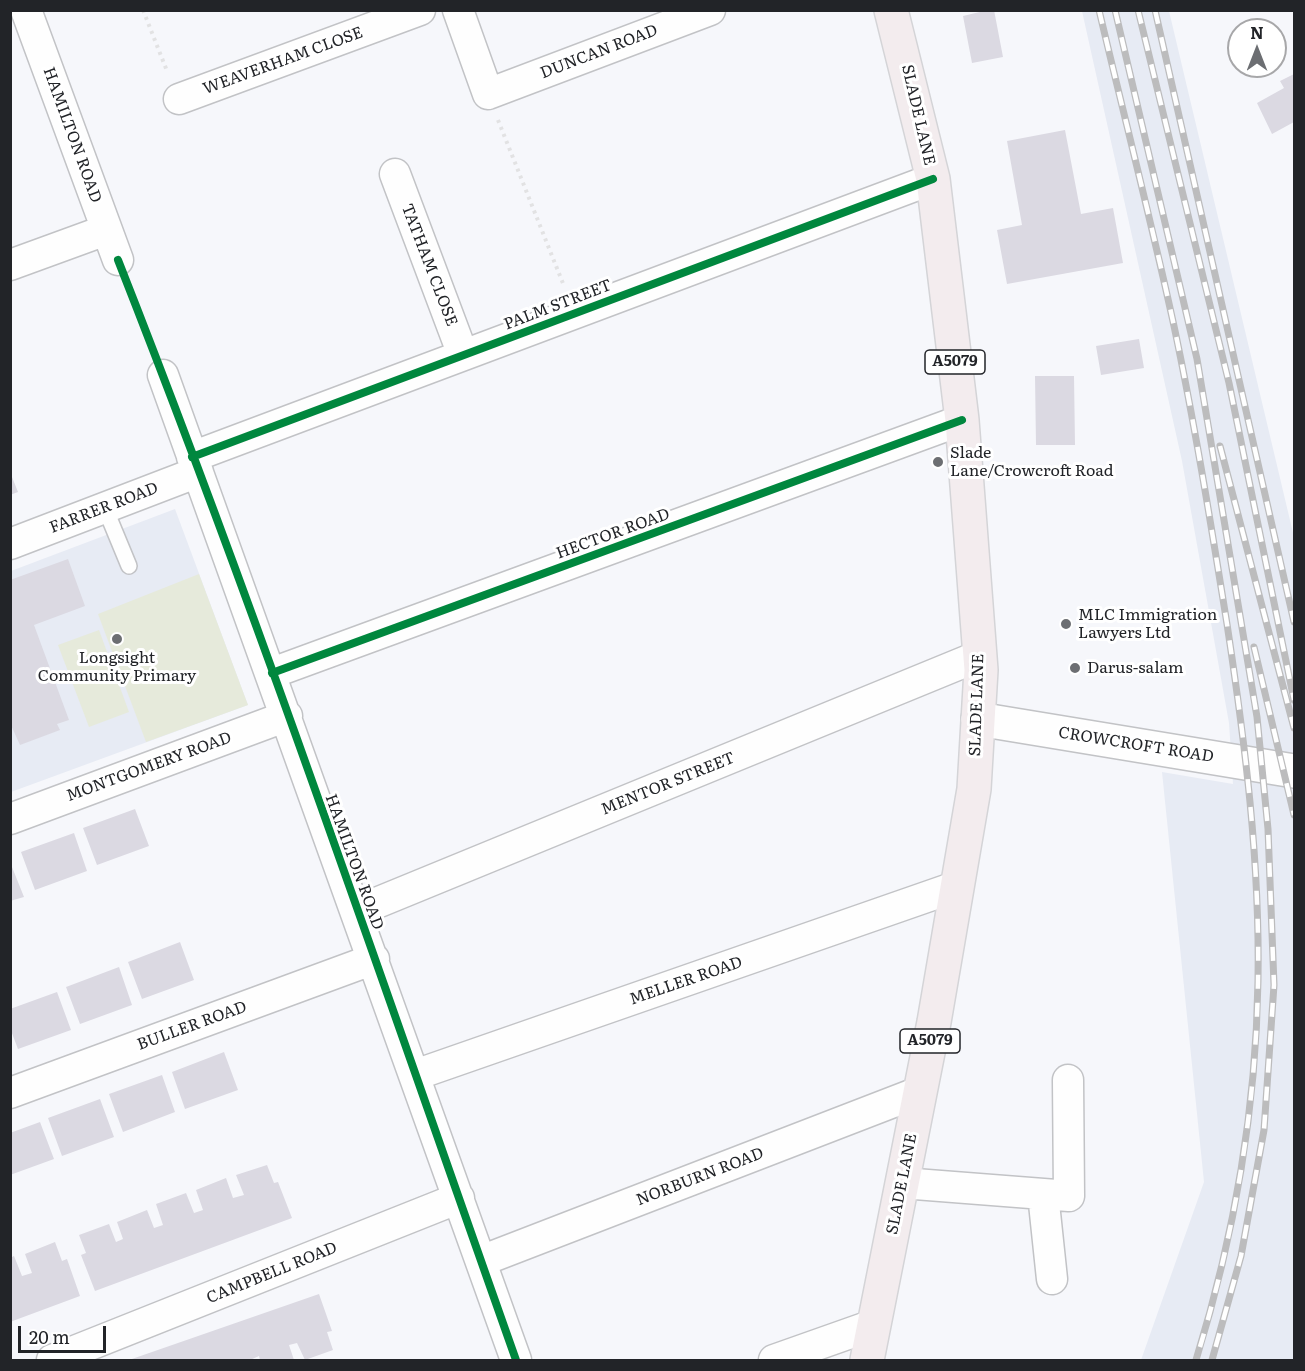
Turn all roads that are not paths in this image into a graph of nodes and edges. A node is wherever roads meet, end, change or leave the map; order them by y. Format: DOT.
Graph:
graph roads {
  1 [pos="26,10"];
  2 [pos="420,10"];
  3 [pos="458,10"];
  4 [pos="710,10"];
  5 [pos="891,10"];
  6 [pos="179,99"];
  7 [pos="395,174"];
  8 [pos="933,179"];
  9 [pos="106,230"];
  10 [pos="118,260"];
  11 [pos="10,265"];
  12 [pos="463,356"];
  13 [pos="163,375"];
  14 [pos="962,420"];
  15 [pos="195,465"];
  16 [pos="105,508"];
  17 [pos="10,544"];
  18 [pos="129,566"];
  19 [pos="979,656"];
  20 [pos="272,673"];
  21 [pos="287,716"];
  22 [pos="978,719"];
  23 [pos="1294,771"];
  24 [pos="10,819"];
  25 [pos="958,886"];
  26 [pos="357,911"];
  27 [pos="374,959"];
  28 [pos="415,1075"];
  29 [pos="1068,1080"];
  30 [pos="919,1092"];
  31 [pos="10,1093"];
  32 [pos="902,1183"];
  33 [pos="1043,1194"];
  34 [pos="459,1198"];
  35 [pos="481,1261"];
  36 [pos="1052,1279"];
  37 [pos="873,1325"];
  38 [pos="52,1360"];
  39 [pos="516,1360"];
  40 [pos="774,1360"];
  41 [pos="867,1360"];
  1 -- 9 [label="street, HAMILTON ROAD"];
  2 -- 6 [label="street, WEAVERHAM CLOSE"];
  3 -- 4 [label="street, DUNCAN ROAD"];
  5 -- 8 [label="main road, SLADE LANE / A5079"];
  7 -- 12 [label="street, TATHAM CLOSE"];
  8 -- 12 [label="street, PALM STREET"];
  8 -- 14 [label="main road, SLADE LANE / A5079"];
  9 -- 10 [label="street, HAMILTON ROAD"];
  9 -- 11 [label="street"];
  12 -- 15 [label="street, PALM STREET"];
  13 -- 15 [label="street, HAMILTON ROAD"];
  14 -- 19 [label="main road, SLADE LANE / A5079"];
  14 -- 20 [label="street, HECTOR ROAD"];
  15 -- 16 [label="street, FARRER ROAD"];
  15 -- 20 [label="street, HAMILTON ROAD"];
  16 -- 17 [label="street, FARRER ROAD"];
  16 -- 18 [label="lane"];
  19 -- 22 [label="main road, SLADE LANE / A5079"];
  19 -- 26 [label="street, MENTOR STREET"];
  20 -- 21 [label="street, HAMILTON ROAD"];
  21 -- 24 [label="street, MONTGOMERY ROAD"];
  21 -- 26 [label="street, HAMILTON ROAD"];
  22 -- 23 [label="street, CROWCROFT ROAD"];
  22 -- 25 [label="main road, SLADE LANE / A5079"];
  25 -- 28 [label="street, MELLER ROAD"];
  25 -- 30 [label="main road, SLADE LANE / A5079"];
  26 -- 27 [label="street, HAMILTON ROAD"];
  27 -- 28 [label="street, HAMILTON ROAD"];
  27 -- 31 [label="street, BULLER ROAD"];
  28 -- 34 [label="street, HAMILTON ROAD"];
  29 -- 33 [label="street"];
  30 -- 32 [label="main road, SLADE LANE / A5079"];
  30 -- 35 [label="street, NORBURN ROAD"];
  32 -- 33 [label="street"];
  32 -- 37 [label="main road, SLADE LANE / A5079"];
  33 -- 36 [label="street"];
  34 -- 35 [label="street, HAMILTON ROAD"];
  34 -- 38 [label="street, CAMPBELL ROAD"];
  35 -- 39 [label="street, HAMILTON ROAD"];
  37 -- 40 [label="street"];
  37 -- 41 [label="main road, SLADE LANE / A5079"];
}
